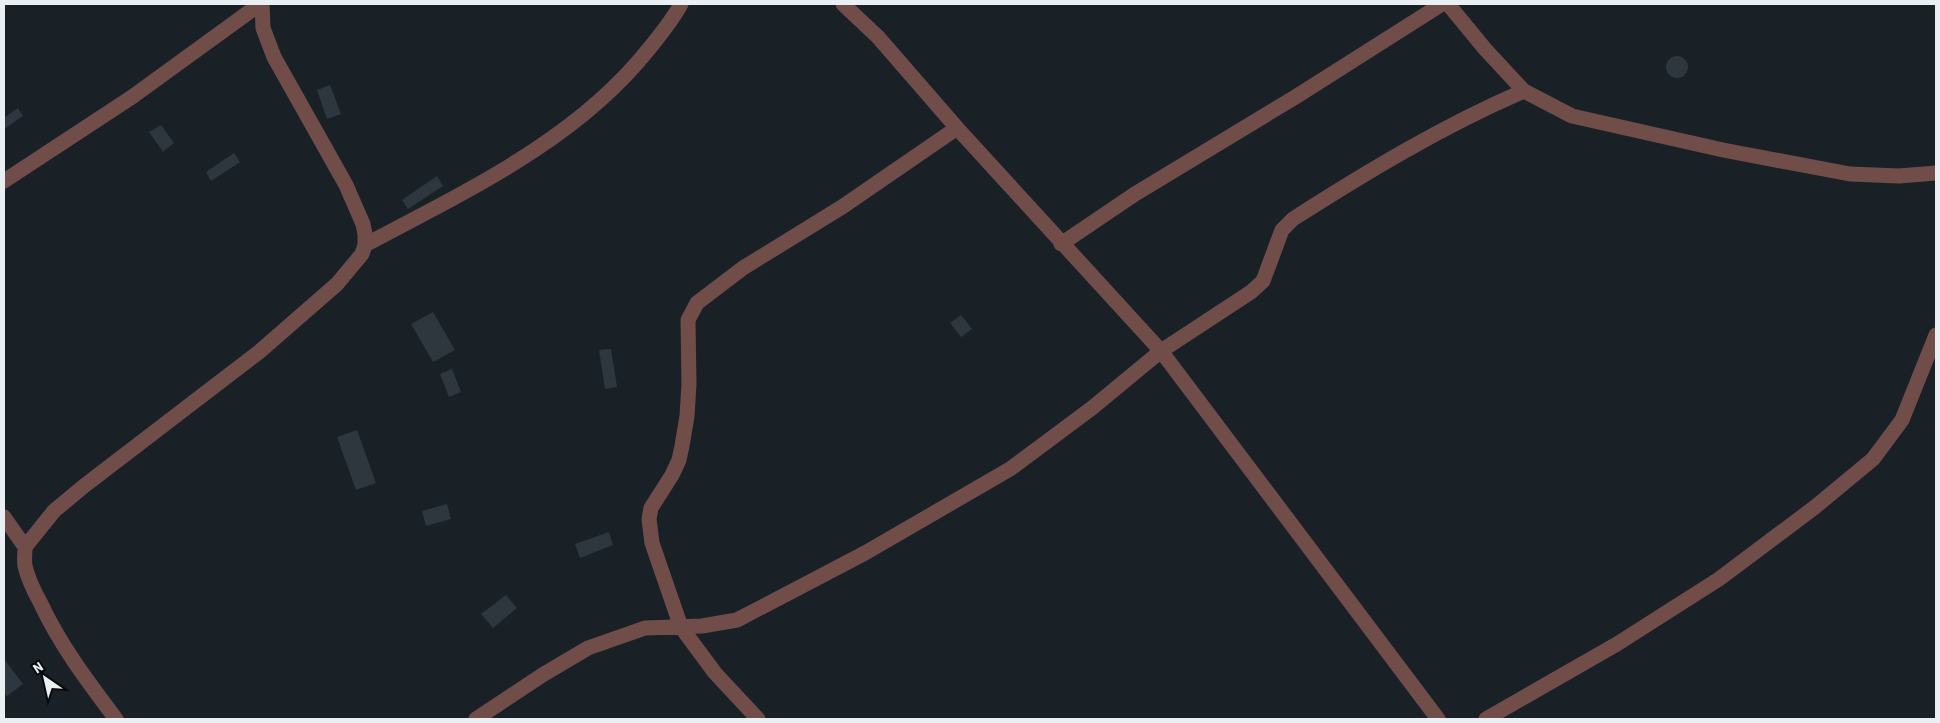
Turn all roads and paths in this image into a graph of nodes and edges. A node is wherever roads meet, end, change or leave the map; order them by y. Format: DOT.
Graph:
graph roads {
  1 [pos="261,4"];
  2 [pos="681,4"];
  3 [pos="843,4"];
  4 [pos="1442,4"];
  5 [pos="1448,4"];
  6 [pos="1524,91"];
  7 [pos="957,128"];
  8 [pos="1936,173"];
  9 [pos="4,181"];
  10 [pos="1061,244"];
  11 [pos="365,245"];
  12 [pos="1936,336"];
  13 [pos="1161,351"];
  14 [pos="4,518"];
  15 [pos="25,547"];
  16 [pos="680,627"];
  17 [pos="116,719"];
  18 [pos="476,719"];
  19 [pos="758,719"];
  20 [pos="1438,719"];
  21 [pos="1486,719"];
  1 -- 9 [label="street"];
  1 -- 11 [label="street"];
  2 -- 11 [label="street"];
  3 -- 7 [label="street"];
  4 -- 10 [label="street"];
  5 -- 6 [label="street"];
  6 -- 8 [label="street"];
  6 -- 13 [label="street"];
  7 -- 10 [label="street"];
  7 -- 16 [label="street"];
  10 -- 13 [label="street"];
  11 -- 15 [label="street"];
  12 -- 21 [label="street"];
  13 -- 16 [label="street"];
  13 -- 20 [label="street"];
  14 -- 15 [label="street"];
  15 -- 17 [label="street"];
  16 -- 18 [label="street"];
  16 -- 19 [label="street"];
}
